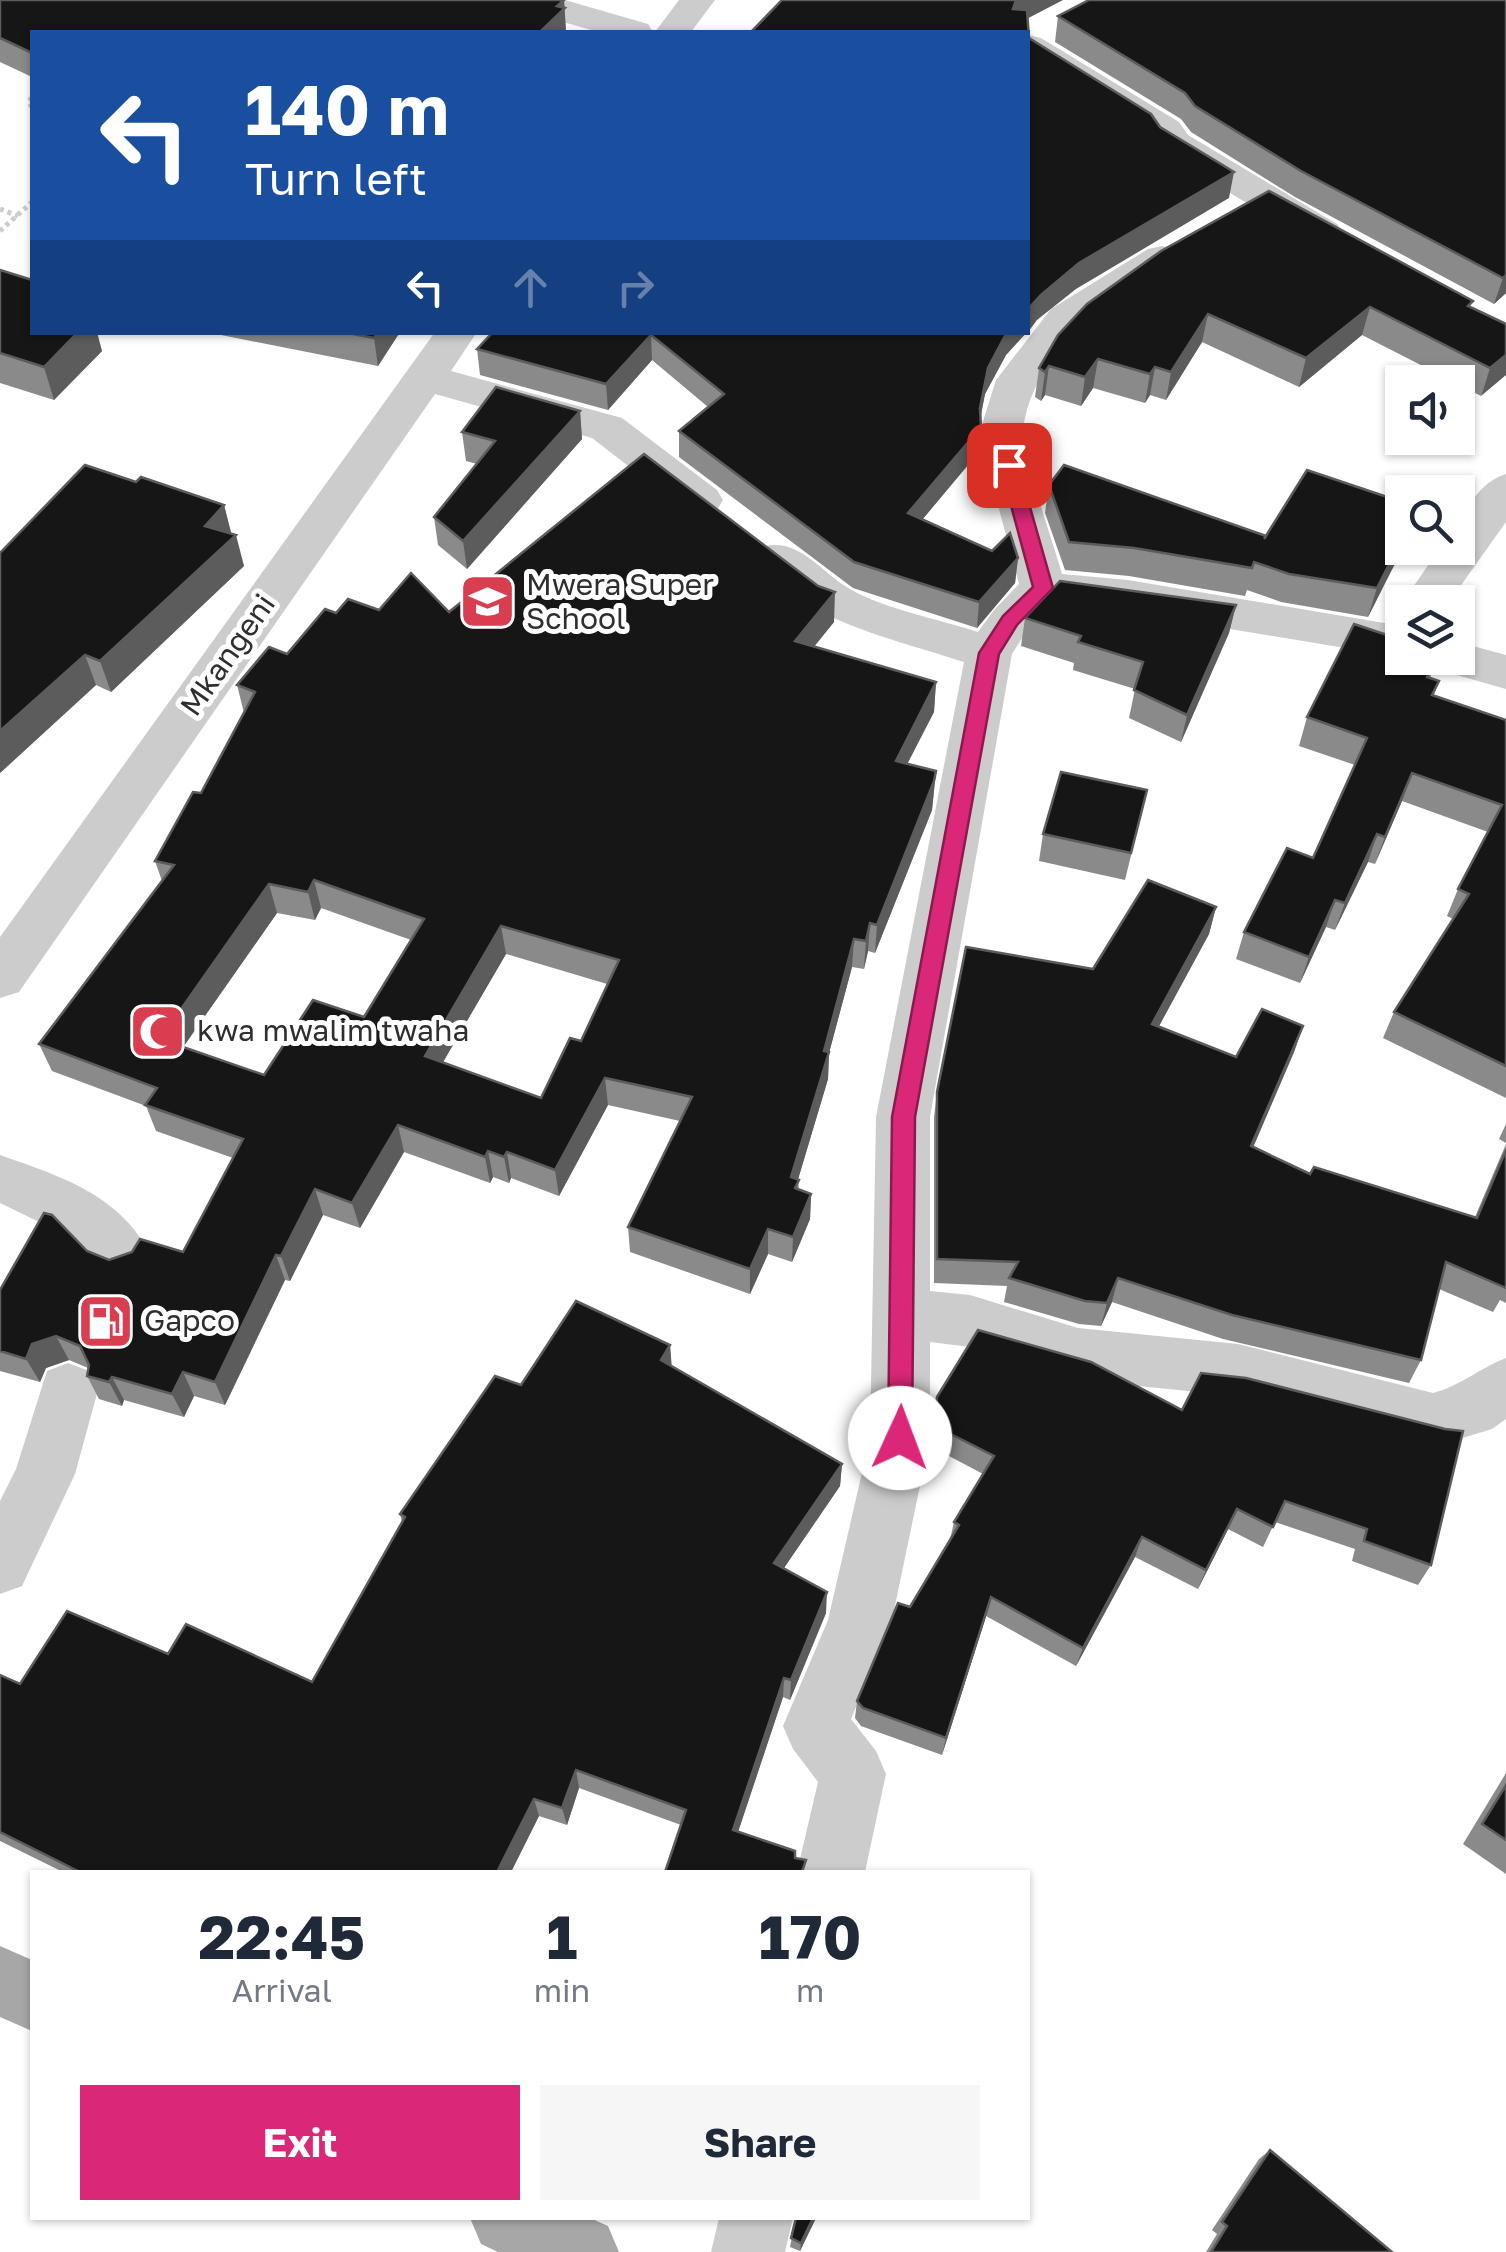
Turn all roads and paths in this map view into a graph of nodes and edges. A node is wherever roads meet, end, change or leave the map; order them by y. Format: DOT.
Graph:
graph roads {
  1 [pos="528,0"];
  2 [pos="696,0"];
  3 [pos="629,30"];
  4 [pos="674,30"];
  5 [pos="1038,35"];
  6 [pos="30,204"];
  7 [pos="0,209"];
  8 [pos="20,217"];
  9 [pos="0,230"];
  10 [pos="1187,244"];
  11 [pos="1358,252"];
  12 [pos="456,335"];
  13 [pos="424,378"];
  14 [pos="1506,489"];
  15 [pos="1437,585"];
  16 [pos="1043,588"];
  17 [pos="1385,636"];
  18 [pos="989,653"];
  19 [pos="1475,663"];
  20 [pos="1506,672"];
  21 [pos="0,978"];
  22 [pos="0,1179"];
  23 [pos="122,1256"];
  24 [pos="904,1314"];
  25 [pos="1506,1384"];
  26 [pos="68,1390"];
  27 [pos="0,1566"];
  28 [pos="831,1870"];
  29 [pos="0,1981"];
  30 [pos="30,1995"];
  31 [pos="512,2220"];
  32 [pos="756,2220"];
  33 [pos="582,2252"];
  34 [pos="748,2252"];
  1 -- 3 [label="street"];
  2 -- 4 [label="street"];
  5 -- 11 [label="street"];
  6 -- 8 [label="path"];
  7 -- 8 [label="path"];
  8 -- 9 [label="path"];
  10 -- 16 [label="street"];
  12 -- 13 [label="street, Mkangeni"];
  13 -- 18 [label="street"];
  13 -- 21 [label="street, Mkangeni"];
  14 -- 15 [label="street"];
  16 -- 17 [label="street"];
  16 -- 18 [label="street"];
  18 -- 24 [label="street"];
  19 -- 20 [label="street"];
  22 -- 23 [label="street"];
  24 -- 25 [label="street"];
  24 -- 28 [label="street"];
  26 -- 27 [label="street"];
  29 -- 30 [label="main road"];
  31 -- 33 [label="main road"];
  32 -- 34 [label="street"];
}
